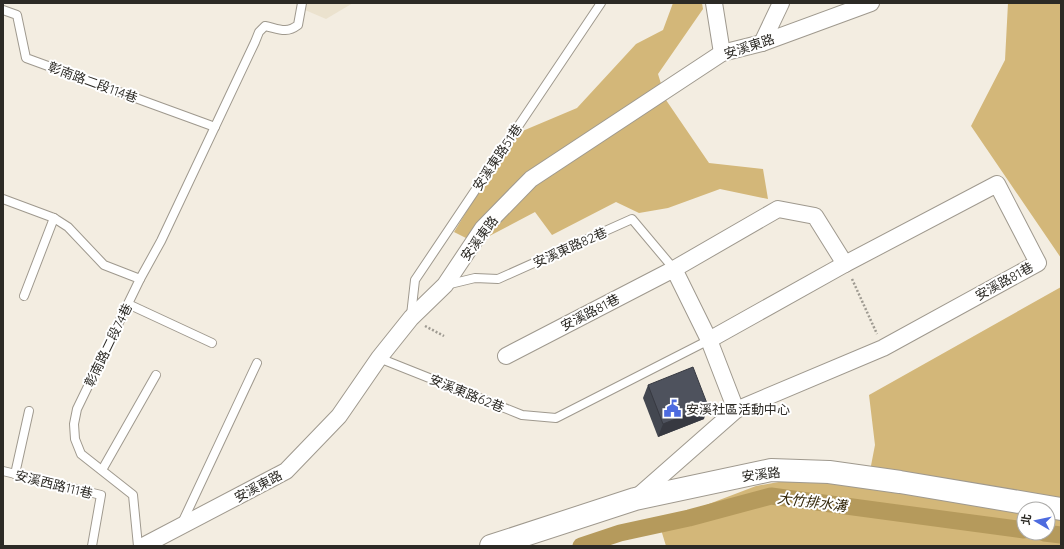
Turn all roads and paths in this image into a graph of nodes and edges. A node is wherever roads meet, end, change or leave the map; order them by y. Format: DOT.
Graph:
graph roads {
  1 [pos="302,3"];
  2 [pos="601,3"];
  3 [pos="714,3"];
  4 [pos="781,3"];
  5 [pos="871,3"];
  6 [pos="3,10"];
  7 [pos="762,43"];
  8 [pos="722,54"];
  9 [pos="215,127"];
  10 [pos="3,199"];
  11 [pos="54,218"];
  12 [pos="845,264"];
  13 [pos="674,269"];
  14 [pos="140,279"];
  15 [pos="445,285"];
  16 [pos="24,296"];
  17 [pos="128,304"];
  18 [pos="411,318"];
  19 [pos="708,340"];
  20 [pos="212,343"];
  21 [pos="883,348"];
  22 [pos="506,356"];
  23 [pos="379,358"];
  24 [pos="257,363"];
  25 [pos="156,375"];
  26 [pos="736,410"];
  27 [pos="29,411"];
  28 [pos="556,418"];
  29 [pos="102,470"];
  30 [pos="3,471"];
  31 [pos="15,474"];
  32 [pos="635,499"];
  33 [pos="1061,509"];
  34 [pos="180,527"];
  35 [pos="92,546"];
  36 [pos="138,546"];
  37 [pos="143,546"];
  38 [pos="491,546"];
  1 -- 9 [label="lane, 彰南路二段74巷"];
  2 -- 18 [label="lane, 安溪東路51巷"];
  3 -- 8 [label="street"];
  4 -- 7 [label="street"];
  5 -- 7 [label="street, 安溪東路"];
  6 -- 9 [label="lane, 彰南路二段114巷"];
  7 -- 8 [label="street, 安溪東路"];
  8 -- 15 [label="street, 安溪東路"];
  9 -- 14 [label="lane, 彰南路二段74巷"];
  10 -- 11 [label="lane"];
  11 -- 14 [label="lane"];
  11 -- 16 [label="lane"];
  12 -- 13 [label="street, 安溪路81巷"];
  12 -- 19 [label="street, 安溪路81巷"];
  12 -- 21 [label="path"];
  12 -- 21 [label="street, 安溪路81巷"];
  13 -- 15 [label="lane, 安溪東路82巷"];
  13 -- 19 [label="street"];
  13 -- 22 [label="street, 安溪路81巷"];
  14 -- 17 [label="lane, 彰南路二段74巷"];
  15 -- 18 [label="street, 安溪東路"];
  17 -- 20 [label="lane"];
  17 -- 29 [label="lane, 彰南路二段74巷"];
  18 -- 23 [label="street, 安溪東路"];
  19 -- 26 [label="street"];
  19 -- 28 [label="lane, 安溪路81巷"];
  21 -- 26 [label="street, 安溪路81巷"];
  23 -- 28 [label="lane, 安溪東路62巷"];
  23 -- 34 [label="street, 安溪東路"];
  24 -- 34 [label="lane"];
  25 -- 29 [label="lane"];
  26 -- 32 [label="street, 安溪路81巷"];
  27 -- 31 [label="lane"];
  29 -- 36 [label="lane, 彰南路二段74巷"];
  30 -- 31 [label="lane, 安溪西路111巷"];
  31 -- 35 [label="lane, 安溪西路111巷"];
  32 -- 33 [label="street, 安溪路"];
  32 -- 38 [label="street, 安溪路"];
  34 -- 37 [label="street, 安溪東路"];
}
